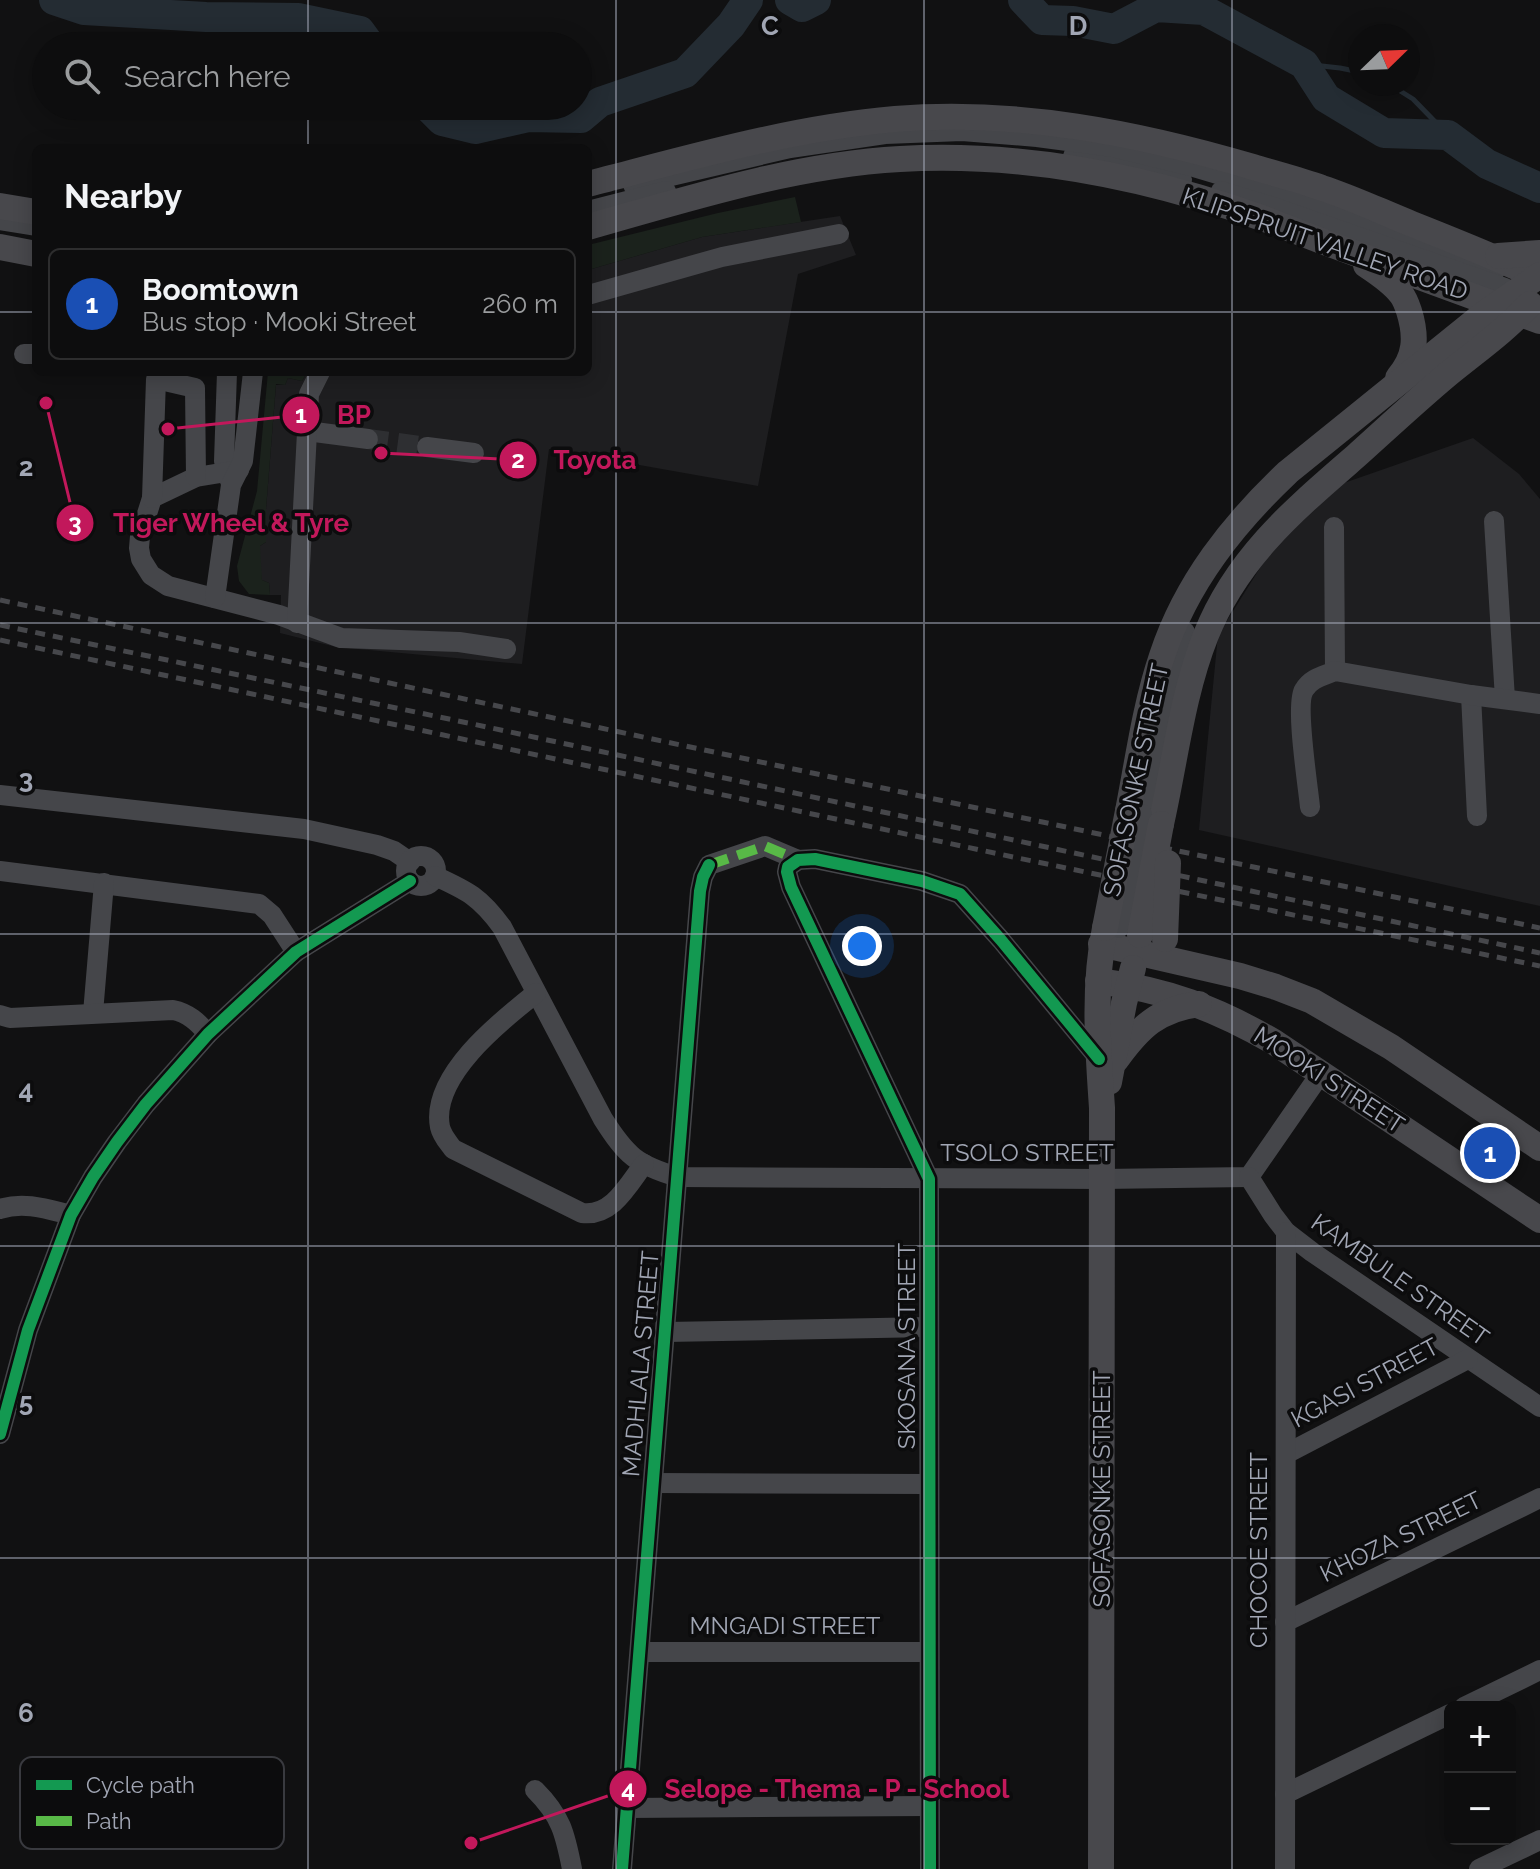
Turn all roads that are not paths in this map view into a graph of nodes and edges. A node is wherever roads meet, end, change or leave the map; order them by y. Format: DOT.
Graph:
graph roads {
  1 [pos="592,183"];
  2 [pos="592,194"];
  3 [pos="0,206"];
  4 [pos="592,210"];
  5 [pos="32,211"];
  6 [pos="0,220"];
  7 [pos="32,225"];
  8 [pos="592,226"];
  9 [pos="0,232"];
  10 [pos="839,234"];
  11 [pos="32,237"];
  12 [pos="1311,237"];
  13 [pos="0,247"];
  14 [pos="32,253"];
  15 [pos="1526,292"];
  16 [pos="592,294"];
  17 [pos="1540,338"];
  18 [pos="1479,350"];
  19 [pos="150,376"];
  20 [pos="227,376"];
  21 [pos="253,376"];
  22 [pos="318,376"];
  23 [pos="1380,399"];
  24 [pos="307,431"];
  25 [pos="368,439"];
  26 [pos="427,447"];
  27 [pos="474,453"];
  28 [pos="232,475"];
  29 [pos="196,477"];
  30 [pos="152,498"];
  31 [pos="1494,521"];
  32 [pos="1334,527"];
  33 [pos="215,598"];
  34 [pos="297,623"];
  35 [pos="506,649"];
  36 [pos="1335,671"];
  37 [pos="1471,695"];
  38 [pos="1505,699"];
  39 [pos="1540,704"];
  40 [pos="0,795"];
  41 [pos="1310,807"];
  42 [pos="1477,816"];
  43 [pos="1150,821"];
  44 [pos="798,860"];
  45 [pos="0,871"];
  46 [pos="410,871"];
  47 [pos="104,883"];
  48 [pos="1133,950"];
  49 [pos="296,952"];
  50 [pos="1098,981"];
  51 [pos="536,993"];
  52 [pos="1199,1004"];
  53 [pos="93,1013"];
  54 [pos="0,1015"];
  55 [pos="208,1034"];
  56 [pos="1106,1061"];
  57 [pos="1321,1073"];
  58 [pos="1540,1148"];
  59 [pos="1540,1161"];
  60 [pos="644,1164"];
  61 [pos="678,1177"];
  62 [pos="1249,1177"];
  63 [pos="929,1179"];
  64 [pos="1102,1179"];
  65 [pos="1540,1207"];
  66 [pos="0,1209"];
  67 [pos="71,1215"];
  68 [pos="1540,1220"];
  69 [pos="1286,1232"];
  70 [pos="929,1327"];
  71 [pos="666,1332"];
  72 [pos="1468,1359"];
  73 [pos="1540,1407"];
  74 [pos="0,1434"];
  75 [pos="1286,1454"];
  76 [pos="653,1483"];
  77 [pos="929,1484"];
  78 [pos="1540,1498"];
  79 [pos="1285,1622"];
  80 [pos="640,1652"];
  81 [pos="929,1652"];
  82 [pos="1540,1670"];
  83 [pos="1476,1701"];
  84 [pos="1444,1717"];
  85 [pos="535,1790"];
  86 [pos="1285,1794"];
  87 [pos="929,1806"];
  88 [pos="627,1808"];
  89 [pos="1540,1840"];
  90 [pos="572,1869"];
  91 [pos="622,1869"];
  92 [pos="930,1869"];
  93 [pos="1101,1869"];
  94 [pos="1285,1869"];
  95 [pos="1479,1869"];
  1 -- 15 [label="main road, KLIPSPRUIT VALLEY ROAD"];
  2 -- 15 [label="street, KLIPSPRUIT VALLEY ROAD"];
  3 -- 5 [label="main road"];
  4 -- 15 [label="street, KLIPSPRUIT VALLEY ROAD"];
  6 -- 7 [label="street"];
  8 -- 12 [label="main road, KLIPSPRUIT VALLEY ROAD"];
  9 -- 11 [label="street"];
  10 -- 16 [label="street"];
  12 -- 15 [label="main road, KLIPSPRUIT VALLEY ROAD"];
  12 -- 23 [label="main road"];
  13 -- 14 [label="main road"];
  15 -- 18 [label="main road, SOFASONKE STREET"];
  15 -- 23 [label="main road, SOFASONKE STREET"];
  15 -- 43 [label="street"];
  17 -- 18 [label="main road"];
  18 -- 43 [label="main road, SOFASONKE STREET"];
  19 -- 29 [label="street"];
  19 -- 30 [label="street"];
  20 -- 28 [label="street"];
  21 -- 28 [label="street"];
  22 -- 24 [label="street"];
  23 -- 43 [label="main road, SOFASONKE STREET"];
  24 -- 25 [label="street"];
  24 -- 34 [label="street"];
  26 -- 27 [label="street"];
  28 -- 29 [label="street"];
  28 -- 33 [label="street"];
  29 -- 30 [label="street"];
  30 -- 33 [label="street"];
  31 -- 38 [label="street"];
  32 -- 36 [label="street"];
  33 -- 34 [label="street"];
  34 -- 35 [label="street"];
  36 -- 37 [label="street"];
  36 -- 41 [label="street"];
  37 -- 38 [label="street"];
  37 -- 42 [label="street"];
  38 -- 39 [label="street"];
  40 -- 46 [label="street"];
  43 -- 48 [label="main road, SOFASONKE STREET, bridge"];
  43 -- 48 [label="main road, SOFASONKE STREET, bridge"];
  44 -- 56 [label="street, MADHLALA STREET"];
  44 -- 61 [label="street, MADHLALA STREET"];
  44 -- 63 [label="street, SKOSANA STREET"];
  45 -- 47 [label="street"];
  46 -- 49 [label="street"];
  46 -- 51 [label="street"];
  47 -- 49 [label="street"];
  47 -- 53 [label="street"];
  48 -- 50 [label="main road, MOOKI STREET"];
  48 -- 50 [label="main road, SOFASONKE STREET"];
  48 -- 52 [label="main road, MOOKI STREET"];
  48 -- 56 [label="main road, SOFASONKE STREET"];
  48 -- 58 [label="main road, MOOKI STREET"];
  48 -- 59 [label="street, MOOKI STREET"];
  48 -- 65 [label="street, MOOKI STREET"];
  49 -- 55 [label="street"];
  50 -- 56 [label="main road, SOFASONKE STREET"];
  51 -- 60 [label="street"];
  51 -- 60 [label="street"];
  52 -- 56 [label="main road"];
  52 -- 57 [label="main road, MOOKI STREET"];
  53 -- 54 [label="street"];
  53 -- 55 [label="street"];
  55 -- 67 [label="street"];
  56 -- 64 [label="main road, SOFASONKE STREET"];
  57 -- 62 [label="street"];
  57 -- 68 [label="main road, MOOKI STREET"];
  60 -- 61 [label="street"];
  61 -- 63 [label="street, TSOLO STREET"];
  61 -- 71 [label="street, MADHLALA STREET"];
  62 -- 64 [label="street, TSOLO STREET"];
  62 -- 69 [label="street, KAMBULE STREET"];
  63 -- 64 [label="street, TSOLO STREET"];
  63 -- 70 [label="street, SKOSANA STREET"];
  64 -- 93 [label="main road, SOFASONKE STREET"];
  66 -- 67 [label="street"];
  67 -- 74 [label="street"];
  69 -- 72 [label="street, KAMBULE STREET"];
  69 -- 75 [label="street, CHOCOE STREET"];
  70 -- 71 [label="street"];
  70 -- 77 [label="street, SKOSANA STREET"];
  71 -- 76 [label="street, MADHLALA STREET"];
  72 -- 73 [label="street, KAMBULE STREET"];
  72 -- 75 [label="street, KGASI STREET"];
  75 -- 79 [label="street, CHOCOE STREET"];
  76 -- 77 [label="street"];
  76 -- 80 [label="street, MADHLALA STREET"];
  77 -- 81 [label="street, SKOSANA STREET"];
  78 -- 79 [label="street, KHOZA STREET"];
  79 -- 86 [label="street, CHOCOE STREET"];
  80 -- 81 [label="street, MNGADI STREET"];
  80 -- 88 [label="street, MADHLALA STREET"];
  81 -- 87 [label="street, SKOSANA STREET"];
  82 -- 83 [label="street"];
  84 -- 86 [label="street"];
  85 -- 90 [label="street"];
  86 -- 94 [label="street, CHOCOE STREET"];
  87 -- 88 [label="street"];
  87 -- 92 [label="street, SKOSANA STREET"];
  88 -- 91 [label="street, MADHLALA STREET"];
  89 -- 95 [label="street"];
}
